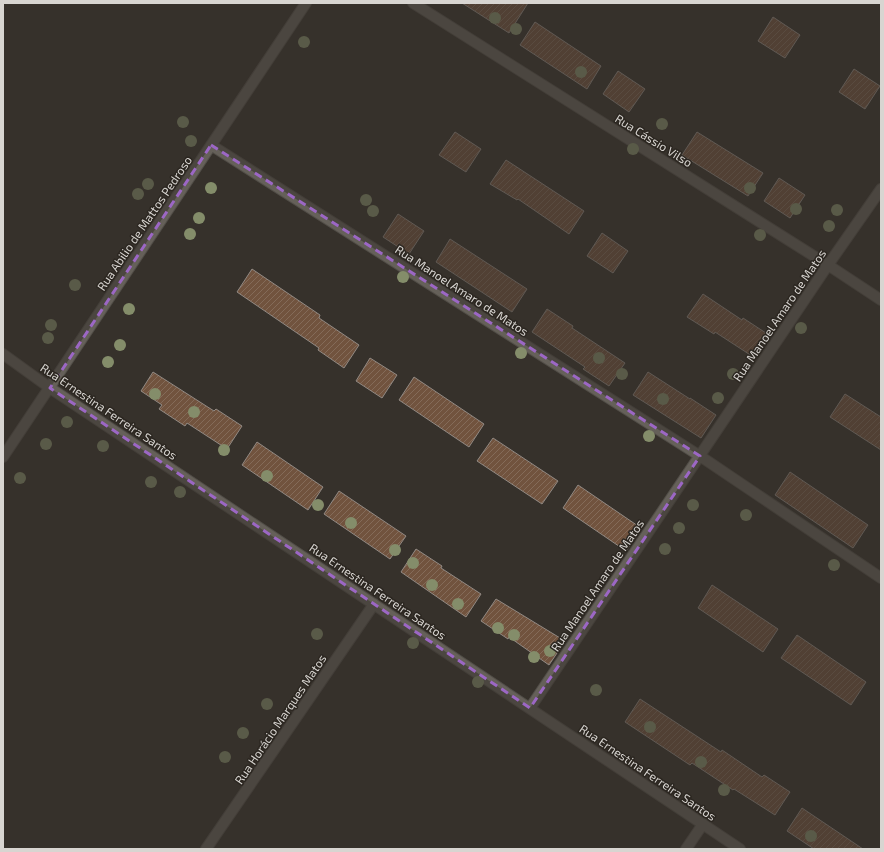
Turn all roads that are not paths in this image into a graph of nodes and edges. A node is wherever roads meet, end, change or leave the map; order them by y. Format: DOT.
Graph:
graph roads {
  1 [pos="306,3"];
  2 [pos="413,3"];
  3 [pos="211,145"];
  4 [pos="881,189"];
  5 [pos="828,265"];
  6 [pos="881,300"];
  7 [pos="3,354"];
  8 [pos="50,388"];
  9 [pos="700,456"];
  10 [pos="3,457"];
  11 [pos="881,578"];
  12 [pos="374,604"];
  13 [pos="530,708"];
  14 [pos="703,824"];
  15 [pos="206,849"];
  16 [pos="686,849"];
  17 [pos="740,849"];
  1 -- 3 [label="street, Rua Abilio de Mattos Pedroso"];
  2 -- 5 [label="street, Rua Cássio Vilso"];
  3 -- 8 [label="street, Rua Abilio de Mattos Pedroso"];
  3 -- 9 [label="street, Rua Manoel Amaro de Matos"];
  4 -- 5 [label="street, Rua Manoel Amaro de Matos"];
  5 -- 6 [label="street, Rua Cássio Vilso"];
  5 -- 9 [label="street, Rua Manoel Amaro de Matos"];
  7 -- 8 [label="street, Rua Ernestina Ferreira Santos"];
  8 -- 10 [label="street, Rua Abilio de Mattos Pedroso"];
  8 -- 12 [label="street, Rua Ernestina Ferreira Santos"];
  9 -- 11 [label="street, Rua Manoel Amaro de Matos"];
  9 -- 13 [label="street, Rua Manoel Amaro de Matos"];
  12 -- 13 [label="street, Rua Ernestina Ferreira Santos"];
  12 -- 15 [label="street, Rua Horácio Marques Matos"];
  13 -- 14 [label="street, Rua Ernestina Ferreira Santos"];
  14 -- 16 [label="street"];
  14 -- 17 [label="street, Rua Ernestina Ferreira Santos"];
}
